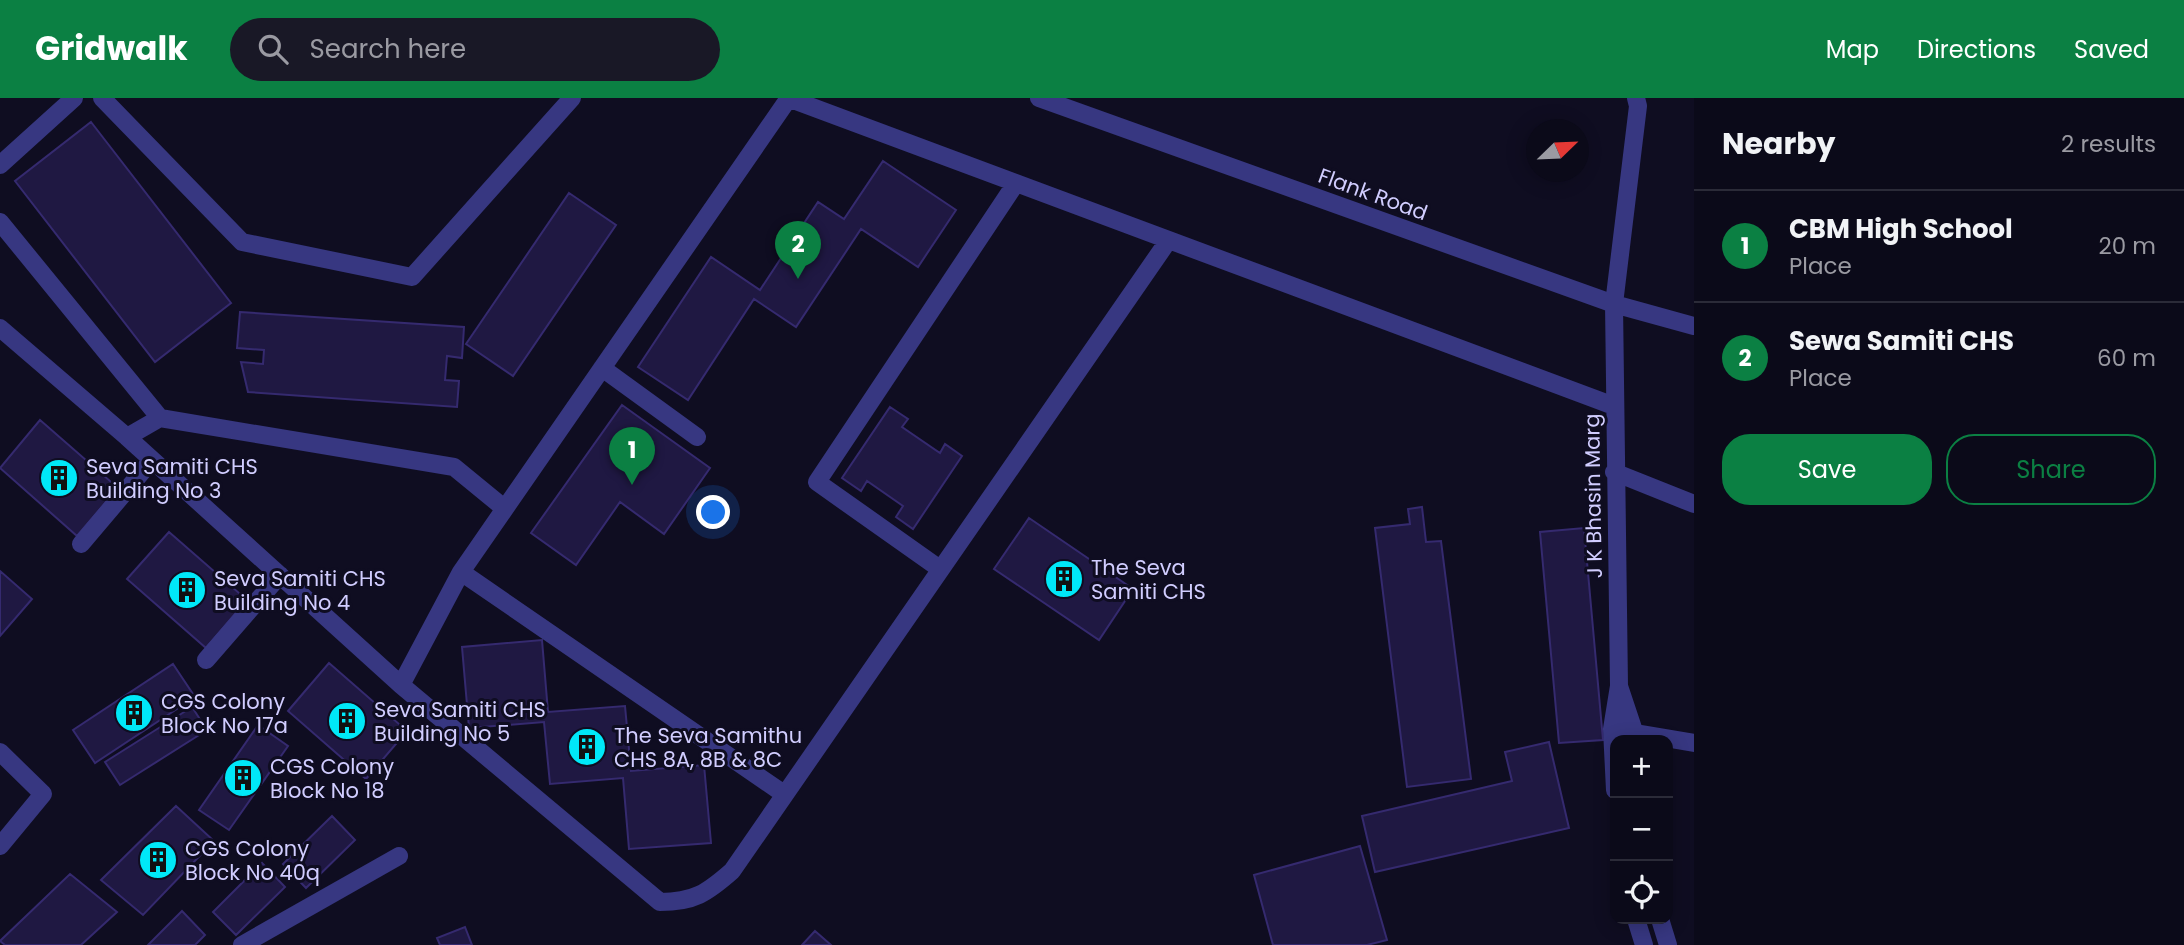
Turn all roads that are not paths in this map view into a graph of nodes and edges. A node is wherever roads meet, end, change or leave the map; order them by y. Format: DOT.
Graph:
graph roads {
  1 [pos="74,98"];
  2 [pos="102,98"];
  3 [pos="572,98"];
  4 [pos="788,98"];
  5 [pos="1039,98"];
  6 [pos="1639,101"];
  7 [pos="0,165"];
  8 [pos="1016,183"];
  9 [pos="0,222"];
  10 [pos="1168,241"];
  11 [pos="1614,304"];
  12 [pos="1694,326"];
  13 [pos="0,328"];
  14 [pos="602,368"];
  15 [pos="1614,406"];
  16 [pos="160,418"];
  17 [pos="127,437"];
  18 [pos="697,437"];
  19 [pos="152,460"];
  20 [pos="1614,472"];
  21 [pos="1694,504"];
  22 [pos="504,508"];
  23 [pos="81,544"];
  24 [pos="940,569"];
  25 [pos="461,572"];
  26 [pos="280,575"];
  27 [pos="206,660"];
  28 [pos="401,685"];
  29 [pos="1619,686"];
  30 [pos="1612,729"];
  31 [pos="1612,735"];
  32 [pos="1631,735"];
  33 [pos="1636,735"];
  34 [pos="1673,741"];
  35 [pos="1694,743"];
  36 [pos="0,752"];
  37 [pos="783,794"];
  38 [pos="0,846"];
  39 [pos="399,856"];
  40 [pos="1638,924"];
  41 [pos="1662,924"];
  42 [pos="246,944"];
  43 [pos="1644,945"];
  44 [pos="1668,945"];
  1 -- 7 [label="street"];
  2 -- 3 [label="street"];
  4 -- 8 [label="street"];
  4 -- 14 [label="street"];
  5 -- 11 [label="street, Flank Road"];
  6 -- 11 [label="street, J K Bhasin Marg"];
  8 -- 10 [label="street"];
  8 -- 24 [label="street"];
  9 -- 16 [label="street"];
  10 -- 15 [label="street"];
  10 -- 24 [label="street"];
  11 -- 12 [label="street, Flank Road"];
  11 -- 15 [label="street, J K Bhasin Marg"];
  13 -- 17 [label="street"];
  14 -- 18 [label="street"];
  14 -- 22 [label="street"];
  15 -- 20 [label="street, J K Bhasin Marg"];
  16 -- 17 [label="street"];
  16 -- 22 [label="street"];
  17 -- 19 [label="street"];
  19 -- 23 [label="street"];
  19 -- 26 [label="street"];
  20 -- 21 [label="street"];
  20 -- 29 [label="street, J K Bhasin Marg"];
  22 -- 25 [label="street"];
  24 -- 37 [label="street"];
  25 -- 28 [label="street"];
  25 -- 37 [label="street"];
  26 -- 27 [label="street"];
  26 -- 28 [label="street"];
  28 -- 37 [label="street"];
  29 -- 30 [label="street, J K Bhasin Marg"];
  29 -- 33 [label="street, J K Bhasin Marg"];
  30 -- 31 [label="street, J K Bhasin Marg"];
  30 -- 32 [label="street"];
  34 -- 35 [label="street"];
  36 -- 38 [label="street"];
  39 -- 42 [label="street"];
  40 -- 43 [label="street"];
  41 -- 44 [label="street"];
}
